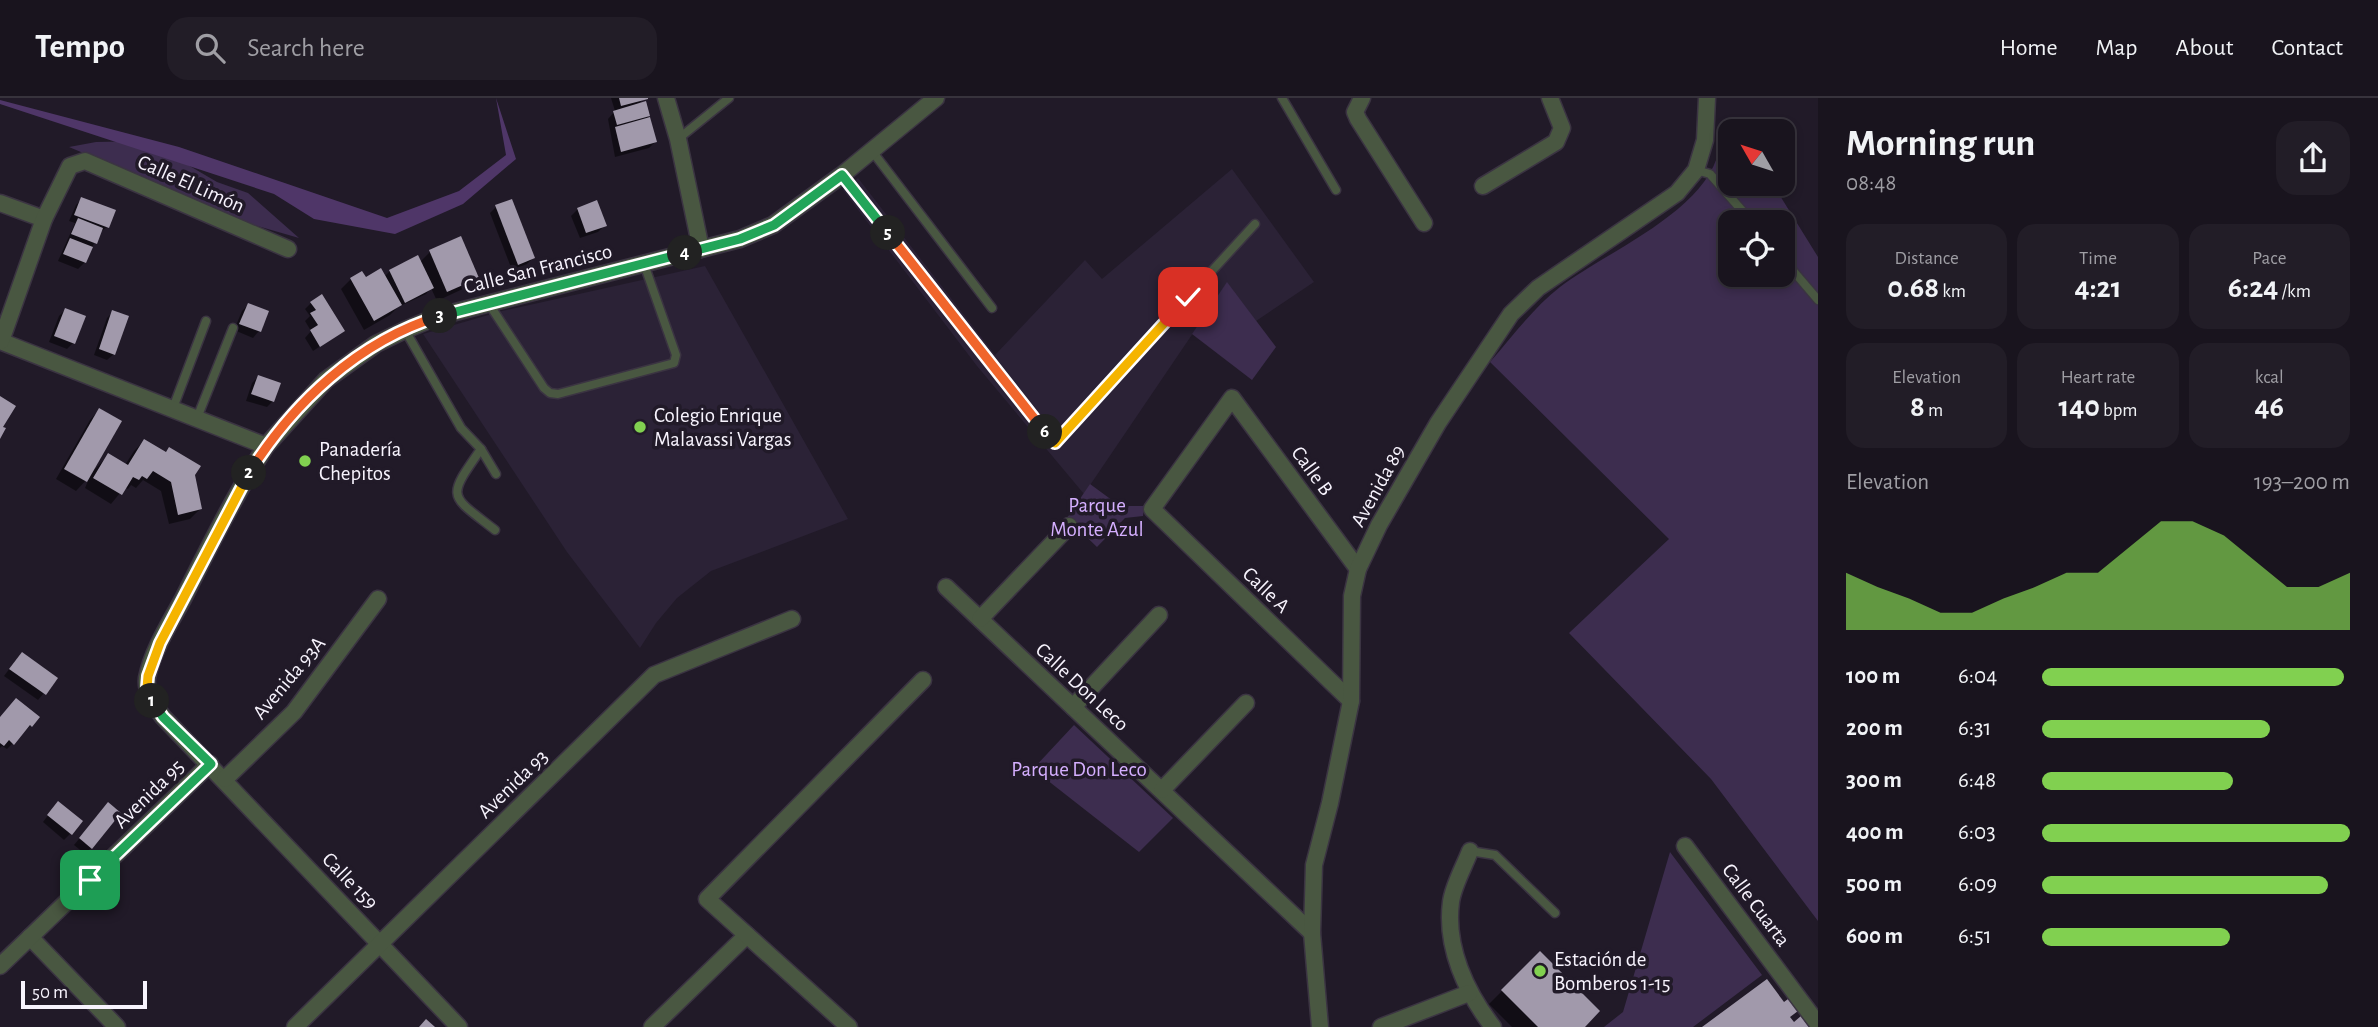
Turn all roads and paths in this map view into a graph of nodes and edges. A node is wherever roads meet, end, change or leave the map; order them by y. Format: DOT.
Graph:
graph roads {
  1 [pos="666,98"];
  2 [pos="729,98"];
  3 [pos="1282,98"];
  4 [pos="1362,98"];
  5 [pos="1550,98"];
  6 [pos="1707,98"];
  7 [pos="934,99"];
  8 [pos="678,139"];
  9 [pos="872,151"];
  10 [pos="1696,170"];
  11 [pos="842,175"];
  12 [pos="1483,186"];
  13 [pos="1336,190"];
  14 [pos="0,203"];
  15 [pos="1742,210"];
  16 [pos="44,219"];
  17 [pos="1424,223"];
  18 [pos="1255,224"];
  19 [pos="288,249"];
  20 [pos="701,249"];
  21 [pos="644,264"];
  22 [pos="1795,273"];
  23 [pos="1818,300"];
  24 [pos="489,304"];
  25 [pos="992,308"];
  26 [pos="206,321"];
  27 [pos="233,328"];
  28 [pos="405,330"];
  29 [pos="0,341"];
  30 [pos="1232,398"];
  31 [pos="173,408"];
  32 [pos="197,418"];
  33 [pos="266,446"];
  34 [pos="481,449"];
  35 [pos="496,474"];
  36 [pos="1069,526"];
  37 [pos="495,530"];
  38 [pos="1358,569"];
  39 [pos="946,587"];
  40 [pos="378,598"];
  41 [pos="1159,615"];
  42 [pos="792,619"];
  43 [pos="980,619"];
  44 [pos="923,680"];
  45 [pos="1351,701"];
  46 [pos="1246,703"];
  47 [pos="1073,707"];
  48 [pos="211,764"];
  49 [pos="225,779"];
  50 [pos="1162,790"];
  51 [pos="1685,846"];
  52 [pos="1470,851"];
  53 [pos="1555,913"];
  54 [pos="1312,933"];
  55 [pos="747,935"];
  56 [pos="30,937"];
  57 [pos="380,943"];
  58 [pos="0,966"];
  59 [pos="1469,993"];
  60 [pos="1818,1024"];
  61 [pos="117,1027"];
  62 [pos="295,1027"];
  63 [pos="459,1027"];
  64 [pos="652,1027"];
  65 [pos="849,1027"];
  66 [pos="1320,1027"];
  67 [pos="1381,1027"];
  68 [pos="1493,1027"];
  1 -- 8 [label="street"];
  2 -- 8 [label="lane"];
  3 -- 13 [label="lane"];
  4 -- 17 [label="street"];
  5 -- 12 [label="street"];
  6 -- 10 [label="street"];
  7 -- 9 [label="street, Calle San Francisco"];
  8 -- 20 [label="street"];
  9 -- 11 [label="street, Calle San Francisco"];
  9 -- 25 [label="lane"];
  10 -- 15 [label="lane"];
  10 -- 38 [label="street, Avenida 89"];
  11 -- 18 [label="lane"];
  11 -- 20 [label="street, Calle San Francisco"];
  14 -- 16 [label="street"];
  16 -- 19 [label="street, Calle El Limón"];
  16 -- 29 [label="street"];
  20 -- 21 [label="street, Calle San Francisco"];
  21 -- 24 [label="street, Calle San Francisco"];
  21 -- 24 [label="lane"];
  22 -- 23 [label="lane"];
  24 -- 28 [label="street, Calle San Francisco"];
  26 -- 31 [label="lane"];
  27 -- 32 [label="lane"];
  28 -- 33 [label="street, Calle San Francisco"];
  28 -- 34 [label="lane"];
  29 -- 31 [label="street"];
  30 -- 38 [label="street, Calle B"];
  30 -- 45 [label="street, Calle A"];
  31 -- 32 [label="street"];
  32 -- 33 [label="street"];
  33 -- 48 [label="street, Avenida 95"];
  34 -- 35 [label="lane"];
  34 -- 37 [label="lane"];
  36 -- 43 [label="street"];
  38 -- 45 [label="street, Avenida 89"];
  39 -- 43 [label="street, Calle Don Leco"];
  40 -- 49 [label="street, Avenida 93A"];
  41 -- 47 [label="street"];
  42 -- 57 [label="street, Avenida 93"];
  43 -- 47 [label="street, Calle Don Leco"];
  44 -- 55 [label="street"];
  45 -- 54 [label="street, Avenida 89"];
  46 -- 50 [label="street"];
  47 -- 50 [label="street, Calle Don Leco"];
  48 -- 49 [label="street, Calle 159"];
  48 -- 56 [label="street, Avenida 95"];
  49 -- 57 [label="street, Calle 159"];
  50 -- 54 [label="street, Calle Don Leco"];
  51 -- 60 [label="street, Calle Cuarta"];
  52 -- 53 [label="lane"];
  52 -- 59 [label="street"];
  54 -- 66 [label="street, Avenida 89"];
  55 -- 64 [label="street"];
  55 -- 65 [label="street"];
  56 -- 58 [label="street, Avenida 95"];
  56 -- 61 [label="street"];
  57 -- 62 [label="street, Avenida 93"];
  57 -- 63 [label="street, Calle 159"];
  59 -- 67 [label="street"];
  59 -- 68 [label="street"];
}
